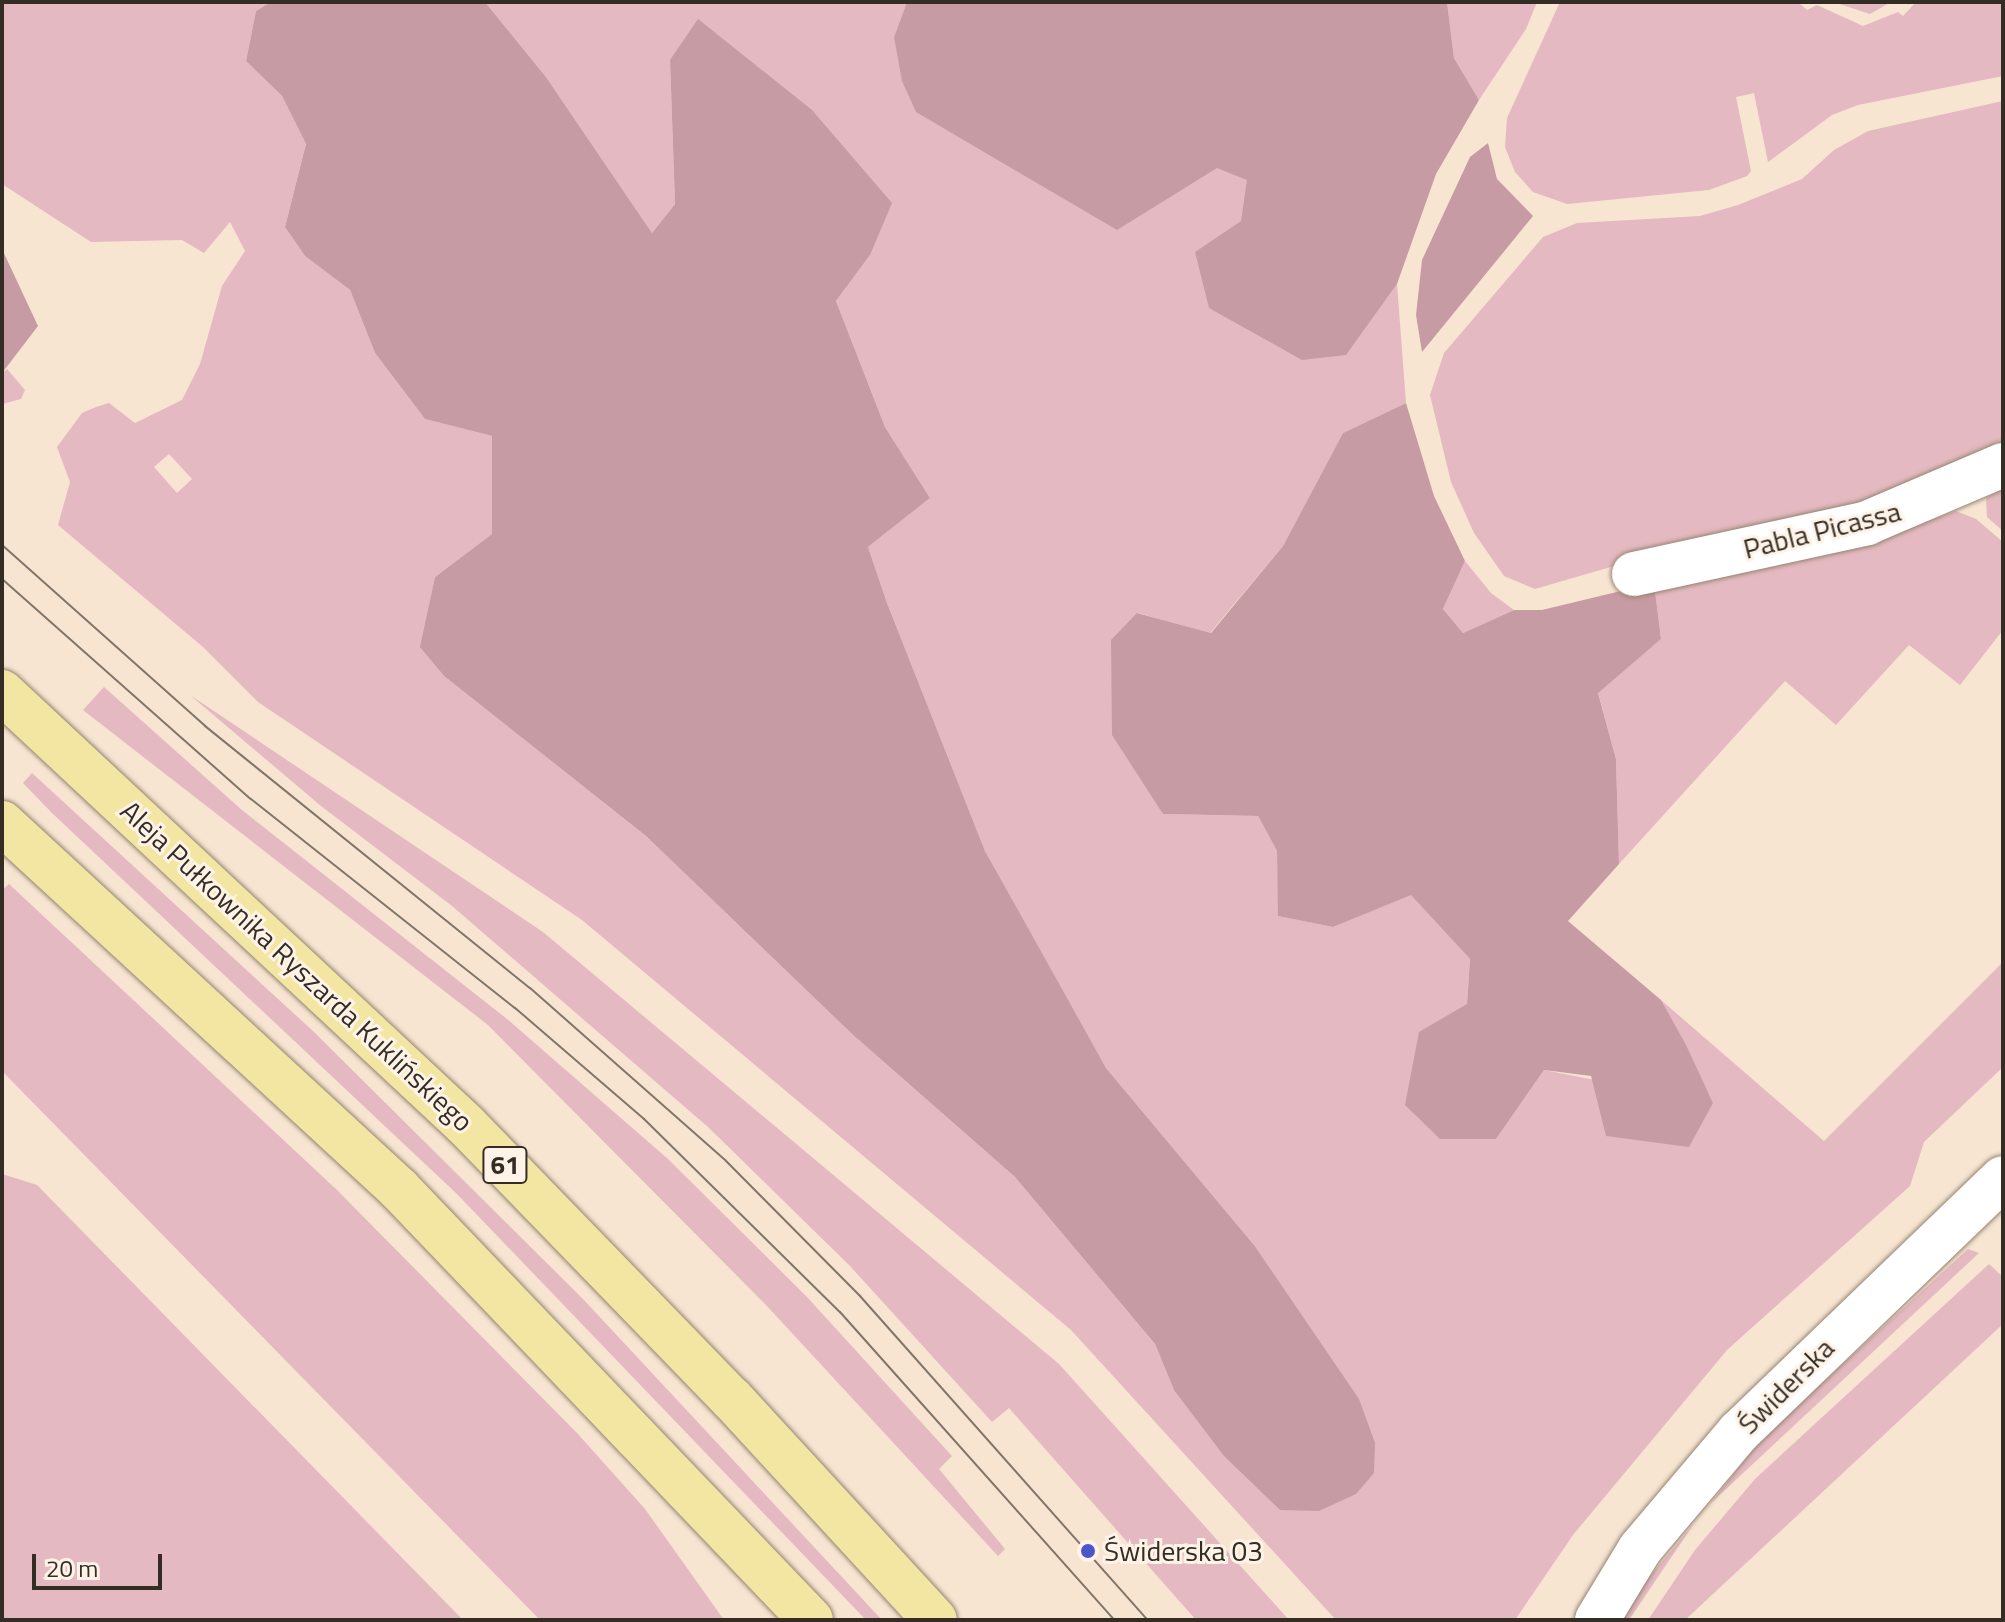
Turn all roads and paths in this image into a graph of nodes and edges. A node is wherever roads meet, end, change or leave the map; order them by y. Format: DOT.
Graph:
graph roads {
  1 [pos="2003,465"];
  2 [pos="1634,574"];
  3 [pos="2,692"];
  4 [pos="2,823"];
  5 [pos="2003,1178"];
  6 [pos="811,1620"];
  7 [pos="935,1620"];
  8 [pos="1597,1620"];
  1 -- 2 [label="street, Pabla Picassa"];
  3 -- 7 [label="main road, Aleja Pułkownika Ryszarda Kuklińskiego / 61"];
  4 -- 6 [label="main road"];
  5 -- 8 [label="street, Świderska"];
}
